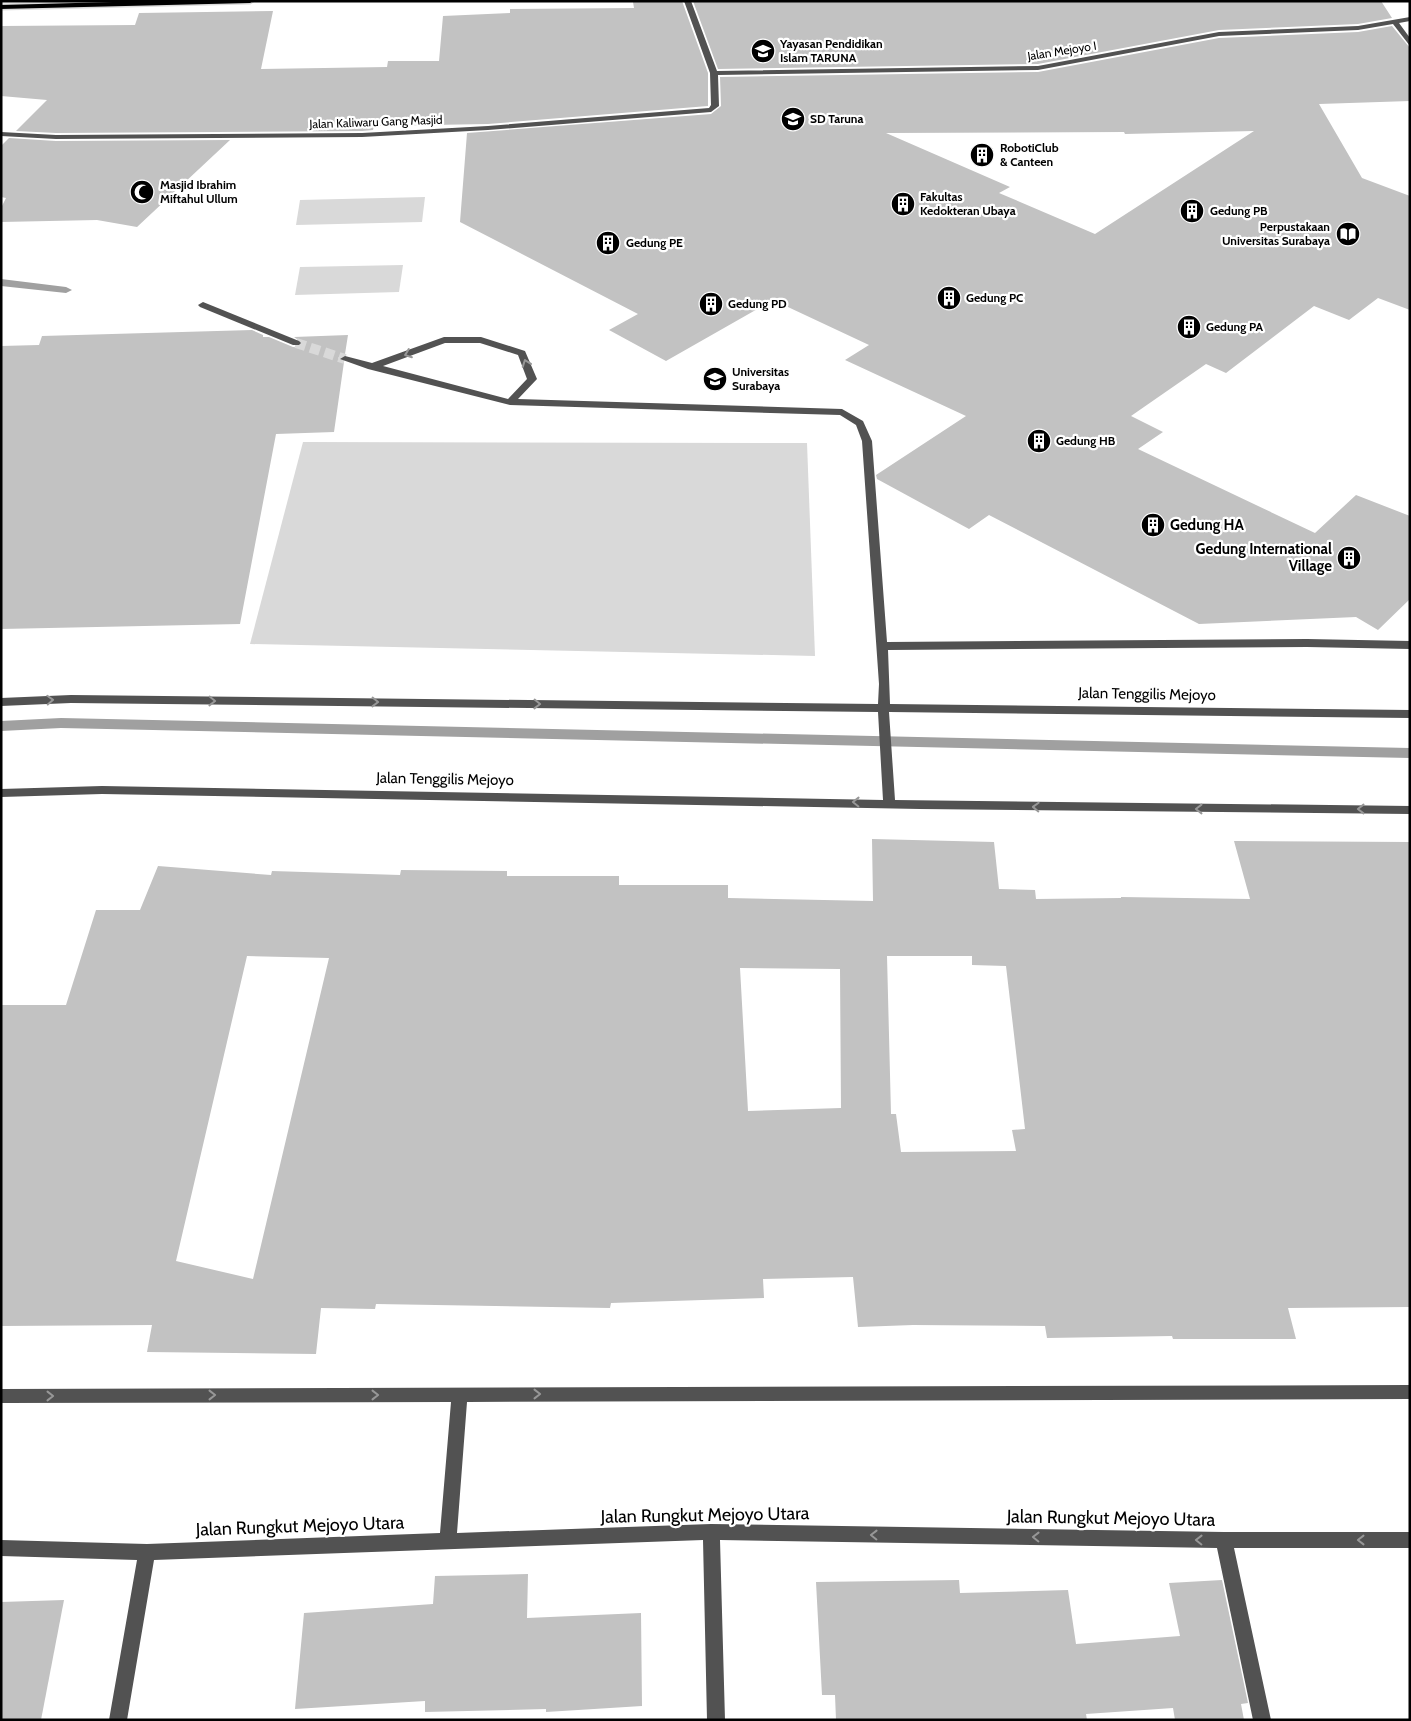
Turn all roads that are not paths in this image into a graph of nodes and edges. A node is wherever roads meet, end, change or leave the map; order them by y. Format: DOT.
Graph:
graph roads {
  1 [pos="250,1"];
  2 [pos="686,1"];
  3 [pos="41,4"];
  4 [pos="1,7"];
  5 [pos="1410,19"];
  6 [pos="1395,22"];
  7 [pos="1410,44"];
  8 [pos="714,73"];
  9 [pos="1,134"];
  10 [pos="203,305"];
  11 [pos="296,343"];
  12 [pos="345,359"];
  13 [pos="371,367"];
  14 [pos="510,402"];
  15 [pos="1410,645"];
  16 [pos="881,646"];
  17 [pos="1,702"];
  18 [pos="883,707"];
  19 [pos="1410,714"];
  20 [pos="1,793"];
  21 [pos="889,803"];
  22 [pos="1410,810"];
  23 [pos="1410,1392"];
  24 [pos="460,1394"];
  25 [pos="1,1396"];
  26 [pos="711,1532"];
  27 [pos="1224,1540"];
  28 [pos="1410,1540"];
  29 [pos="448,1541"];
  30 [pos="1,1548"];
  31 [pos="148,1552"];
  32 [pos="118,1720"];
  33 [pos="716,1720"];
  34 [pos="1262,1720"];
  1 -- 3 [label="main road"];
  2 -- 8 [label="street"];
  3 -- 4 [label="main road"];
  5 -- 6 [label="street, Jalan Mejoyo I"];
  6 -- 7 [label="street"];
  6 -- 8 [label="street, Jalan Mejoyo I"];
  8 -- 9 [label="street, Jalan Kaliwaru Gang Masjid"];
  10 -- 11 [label="street"];
  12 -- 13 [label="street"];
  13 -- 14 [label="street"];
  14 -- 13 [label="street, one-way"];
  14 -- 16 [label="street"];
  15 -- 16 [label="street"];
  16 -- 18 [label="street"];
  17 -- 18 [label="street, Jalan Tenggilis Mejoyo, one-way"];
  18 -- 19 [label="street, Jalan Tenggilis Mejoyo"];
  18 -- 21 [label="street"];
  21 -- 20 [label="street, Jalan Tenggilis Mejoyo, one-way"];
  22 -- 21 [label="street, Jalan Tenggilis Mejoyo, one-way"];
  24 -- 23 [label="street, one-way"];
  25 -- 24 [label="street, one-way"];
  24 -- 29 [label="street"];
  27 -- 26 [label="street, Jalan Rungkut Mejoyo Utara, one-way"];
  26 -- 29 [label="street, Jalan Rungkut Mejoyo Utara"];
  26 -- 33 [label="street"];
  28 -- 27 [label="street, Jalan Rungkut Mejoyo Utara, one-way"];
  27 -- 34 [label="street"];
  29 -- 31 [label="street, Jalan Rungkut Mejoyo Utara"];
  30 -- 31 [label="street, Jalan Rungkut Mejoyo Utara"];
  31 -- 32 [label="street"];
}
